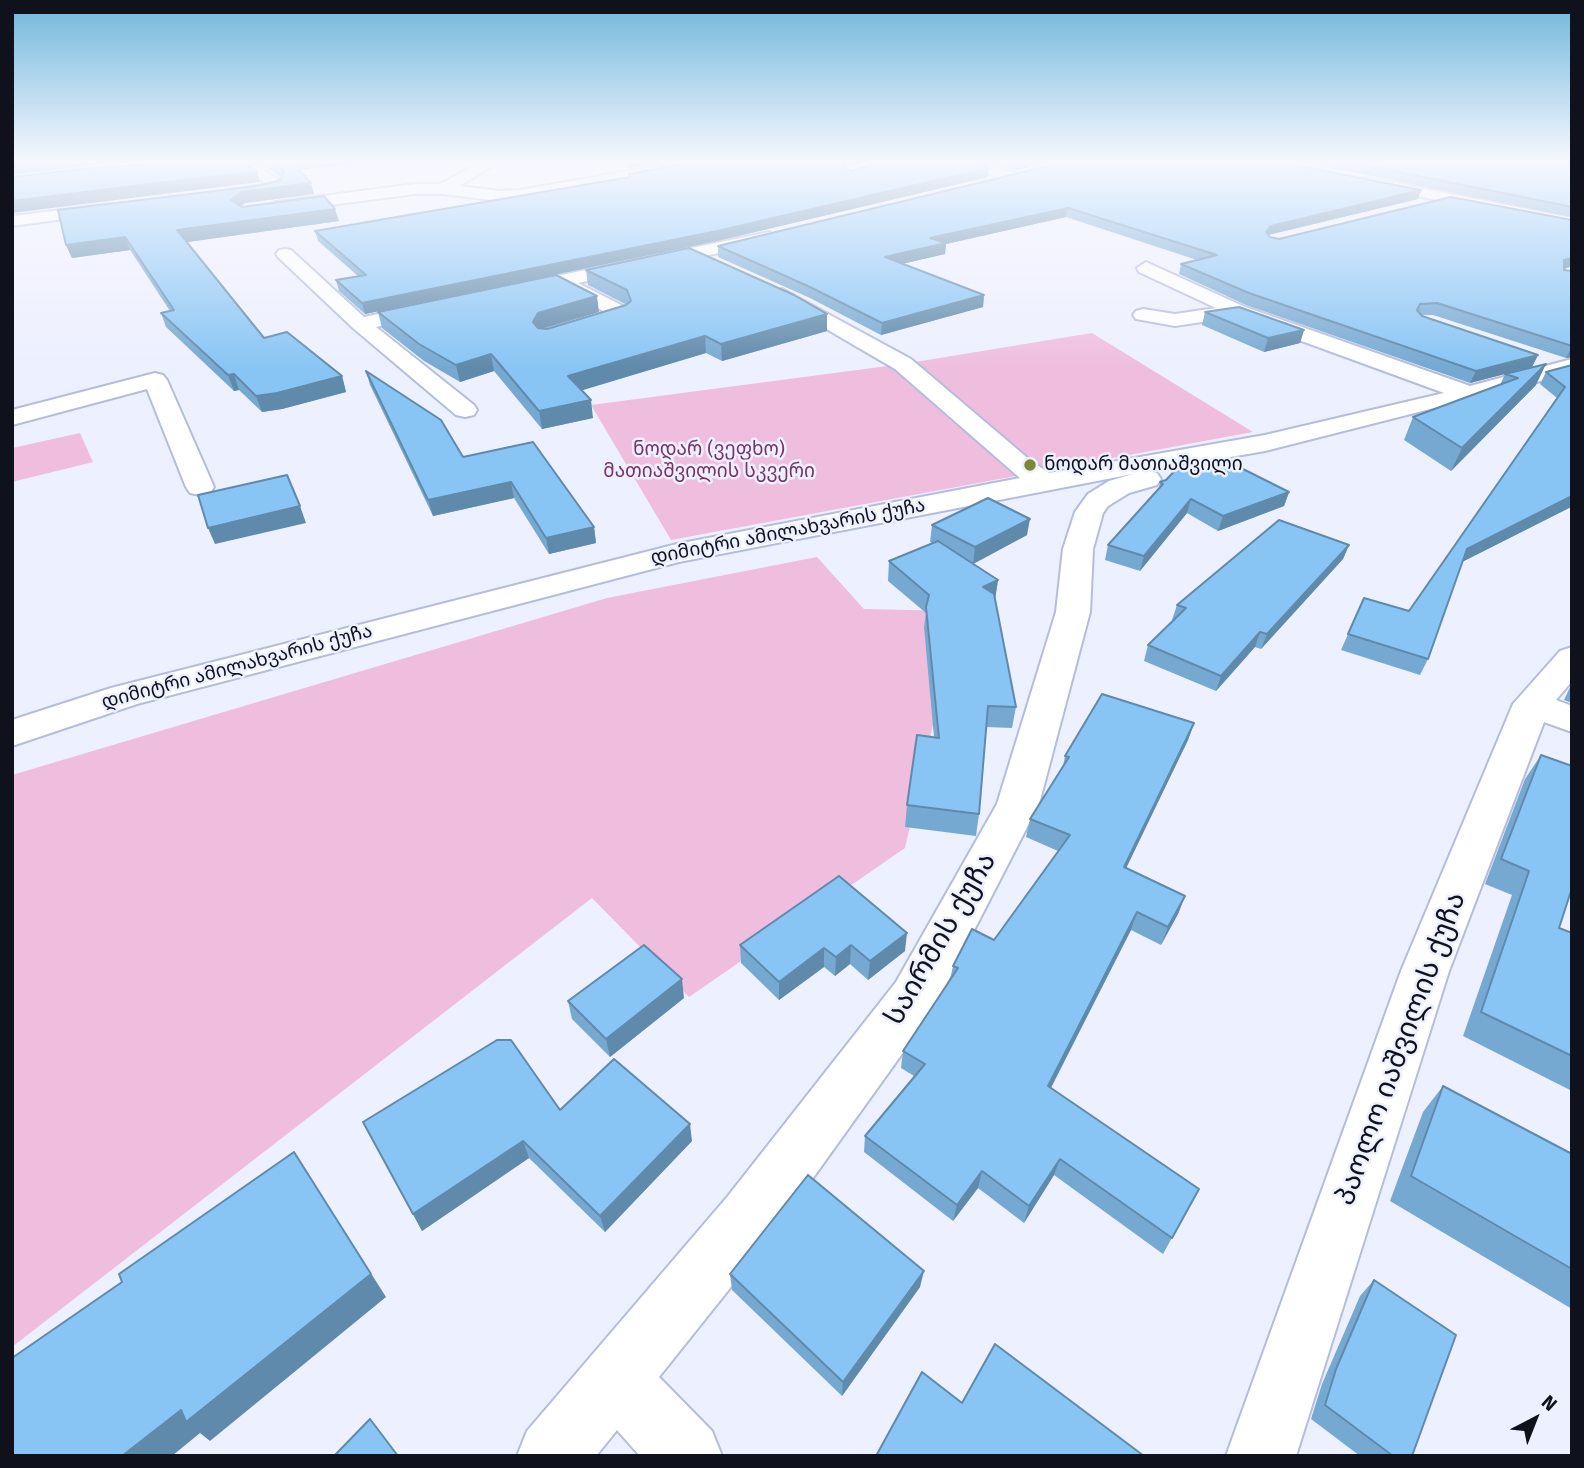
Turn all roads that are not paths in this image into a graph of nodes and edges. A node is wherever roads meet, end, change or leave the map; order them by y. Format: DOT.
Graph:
graph roads {
  1 [pos="782,234"];
  2 [pos="285,254"];
  3 [pos="691,254"];
  4 [pos="716,265"];
  5 [pos="1146,268"];
  6 [pos="560,281"];
  7 [pos="765,287"];
  8 [pos="494,296"];
  9 [pos="454,304"];
  10 [pos="1238,311"];
  11 [pos="1143,315"];
  12 [pos="360,324"];
  13 [pos="562,333"];
  14 [pos="1532,355"];
  15 [pos="1569,367"];
  16 [pos="1469,394"];
  17 [pos="465,410"];
  18 [pos="12,418"];
  19 [pos="1265,443"];
  20 [pos="1044,482"];
  21 [pos="200,487"];
  22 [pos="1572,658"];
  23 [pos="1552,712"];
  24 [pos="12,733"];
  25 [pos="617,1380"];
  26 [pos="552,1456"];
  27 [pos="687,1456"];
  28 [pos="1261,1456"];
  1 -- 3 [label="street"];
  2 -- 12 [label="street"];
  3 -- 4 [label="street"];
  3 -- 6 [label="street"];
  5 -- 10 [label="street"];
  6 -- 8 [label="street"];
  6 -- 13 [label="street"];
  7 -- 20 [label="street"];
  9 -- 12 [label="street"];
  10 -- 11 [label="street"];
  10 -- 16 [label="street"];
  12 -- 17 [label="street"];
  14 -- 15 [label="street"];
  15 -- 16 [label="street, დიმიტრი ამილახვარის ქუჩა"];
  16 -- 19 [label="street, დიმიტრი ამილახვარის ქუჩა"];
  18 -- 21 [label="street"];
  19 -- 20 [label="street, დიმიტრი ამილახვარის ქუჩა"];
  19 -- 25 [label="street, საირმის ქუჩა"];
  20 -- 24 [label="street, დიმიტრი ამილახვარის ქუჩა"];
  22 -- 23 [label="street, პაოლო იაშვილის ქუჩა"];
  23 -- 28 [label="street, პაოლო იაშვილის ქუჩა"];
  25 -- 26 [label="street, საირმის ქუჩა"];
  25 -- 27 [label="street"];
}
